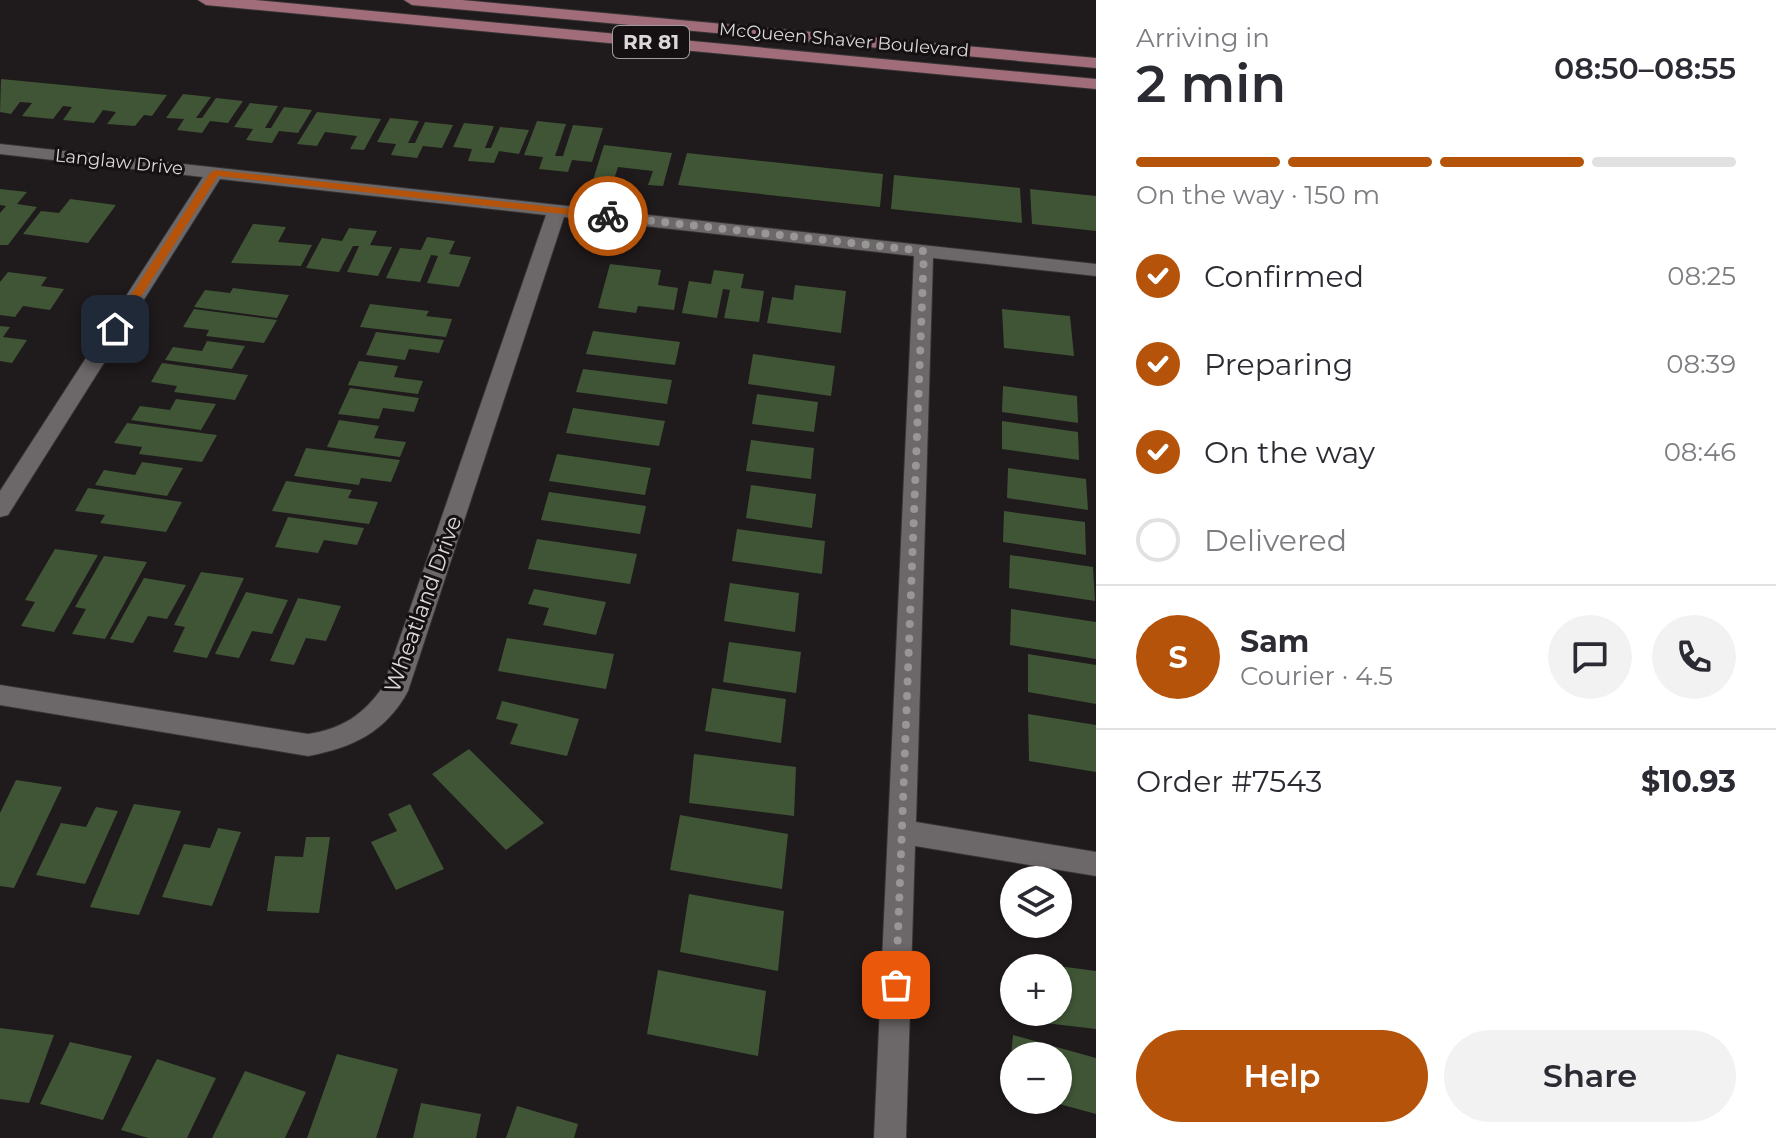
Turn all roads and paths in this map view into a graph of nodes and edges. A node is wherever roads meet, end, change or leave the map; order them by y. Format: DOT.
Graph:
graph roads {
  1 [pos="206,0"];
  2 [pos="412,0"];
  3 [pos="1096,63"];
  4 [pos="1096,84"];
  5 [pos="0,149"];
  6 [pos="215,173"];
  7 [pos="557,211"];
  8 [pos="924,251"];
  9 [pos="1096,270"];
  10 [pos="0,509"];
  11 [pos="0,695"];
  12 [pos="902,832"];
  13 [pos="1096,864"];
  14 [pos="890,1138"];
  1 -- 4 [label="main road, McQueen Shaver Boulevard / RR 81"];
  2 -- 3 [label="main road, McQueen Shaver Boulevard / RR 81"];
  5 -- 6 [label="street, Langlaw Drive"];
  6 -- 7 [label="street, Langlaw Drive"];
  6 -- 10 [label="street"];
  7 -- 8 [label="street, Langlaw Drive"];
  7 -- 11 [label="street, Wheatland Drive"];
  8 -- 9 [label="street, Langlaw Drive"];
  8 -- 12 [label="street"];
  12 -- 13 [label="street"];
  12 -- 14 [label="street"];
}
